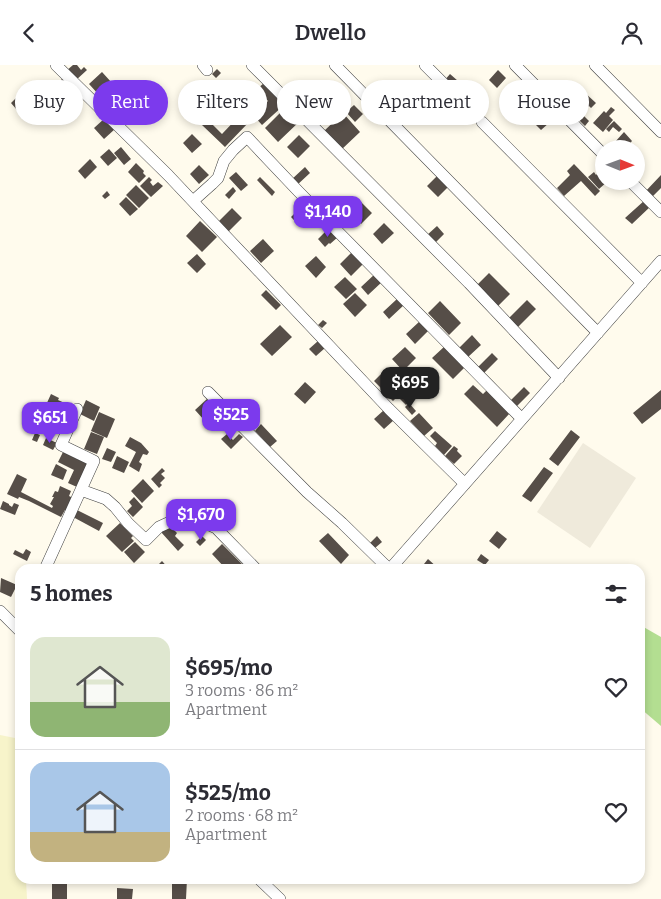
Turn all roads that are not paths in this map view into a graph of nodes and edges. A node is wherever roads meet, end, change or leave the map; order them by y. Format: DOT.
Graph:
graph roads {
  1 [pos="56,65"];
  2 [pos="252,65"];
  3 [pos="335,65"];
  4 [pos="425,65"];
  5 [pos="515,65"];
  6 [pos="595,65"];
  7 [pos="440,80"];
  8 [pos="485,125"];
  9 [pos="661,132"];
  10 [pos="595,146"];
  11 [pos="639,190"];
  12 [pos="192,201"];
  13 [pos="661,212"];
  14 [pos="661,261"];
  15 [pos="642,283"];
  16 [pos="598,333"];
  17 [pos="559,378"];
  18 [pos="208,392"];
  19 [pos="77,409"];
  20 [pos="522,419"];
  21 [pos="465,485"];
  22 [pos="81,490"];
  23 [pos="47,564"];
  24 [pos="251,564"];
  25 [pos="384,564"];
  26 [pos="394,564"];
  27 [pos="0,611"];
  28 [pos="15,624"];
  29 [pos="264,884"];
  30 [pos="280,899"];
  1 -- 12 [label="street"];
  2 -- 17 [label="street"];
  3 -- 16 [label="street"];
  4 -- 7 [label="street"];
  5 -- 10 [label="street"];
  6 -- 9 [label="street"];
  8 -- 15 [label="street"];
  11 -- 13 [label="street"];
  12 -- 20 [label="street"];
  12 -- 21 [label="street"];
  14 -- 15 [label="street"];
  15 -- 16 [label="street"];
  16 -- 17 [label="street"];
  17 -- 20 [label="street"];
  18 -- 25 [label="street"];
  19 -- 22 [label="street"];
  20 -- 21 [label="street"];
  21 -- 26 [label="street"];
  22 -- 23 [label="street"];
  22 -- 24 [label="street"];
  27 -- 28 [label="street"];
  29 -- 30 [label="street"];
}
